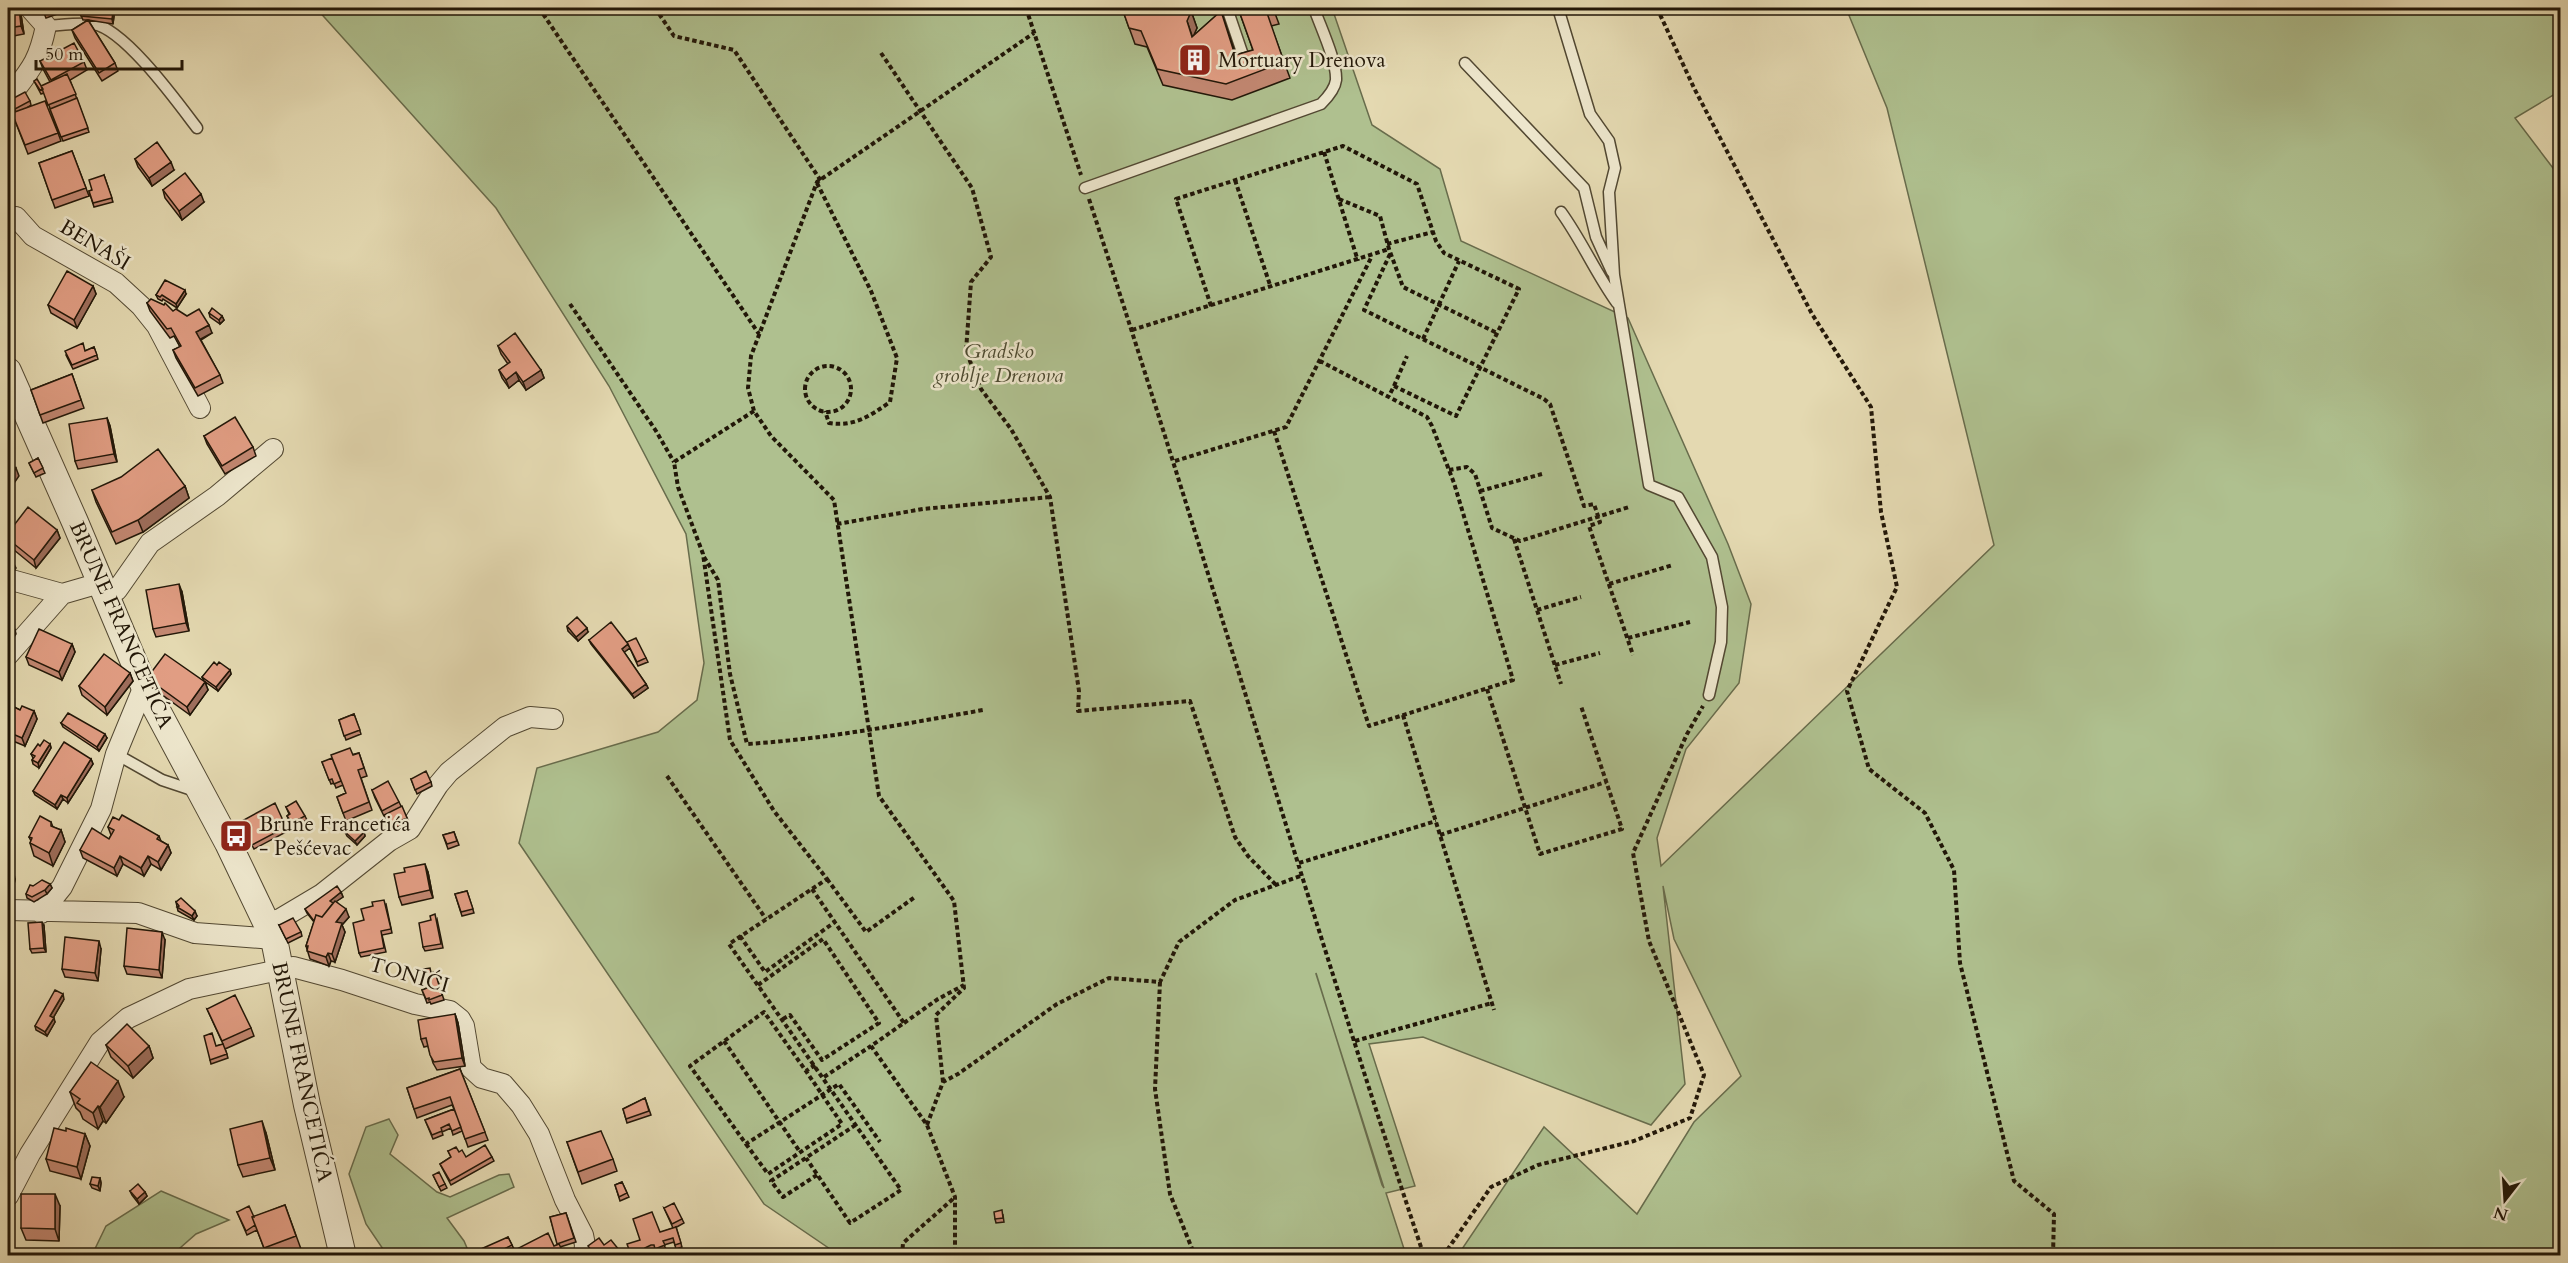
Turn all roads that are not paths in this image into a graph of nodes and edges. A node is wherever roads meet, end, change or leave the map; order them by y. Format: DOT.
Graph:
graph roads {
  1 [pos="30,8"];
  2 [pos="1227,8"];
  3 [pos="1314,8"];
  4 [pos="1558,8"];
  5 [pos="46,27"];
  6 [pos="1245,61"];
  7 [pos="1465,63"];
  8 [pos="8,99"];
  9 [pos="197,128"];
  10 [pos="1085,188"];
  11 [pos="1561,212"];
  12 [pos="10,213"];
  13 [pos="1614,275"];
  14 [pos="1619,307"];
  15 [pos="8,371"];
  16 [pos="200,408"];
  17 [pos="273,449"];
  18 [pos="8,579"];
  19 [pos="103,589"];
  20 [pos="62,594"];
  21 [pos="8,655"];
  22 [pos="144,686"];
  23 [pos="1709,695"];
  24 [pos="553,718"];
  25 [pos="116,754"];
  26 [pos="202,793"];
  27 [pos="8,910"];
  28 [pos="40,912"];
  29 [pos="270,932"];
  30 [pos="281,970"];
  31 [pos="8,1196"];
  32 [pos="343,1256"];
  33 [pos="584,1256"];
  1 -- 5 [label="street"];
  2 -- 6 [label="lane"];
  3 -- 10 [label="lane"];
  4 -- 13 [label="lane"];
  5 -- 8 [label="street"];
  5 -- 9 [label="lane"];
  7 -- 13 [label="lane"];
  11 -- 14 [label="lane"];
  12 -- 16 [label="street, BENAŠI"];
  13 -- 14 [label="lane"];
  14 -- 23 [label="lane"];
  15 -- 19 [label="street, BRUNE FRANCETIĆA"];
  17 -- 19 [label="street"];
  18 -- 20 [label="street"];
  19 -- 20 [label="street"];
  19 -- 22 [label="street, BRUNE FRANCETIĆA"];
  20 -- 21 [label="street"];
  22 -- 25 [label="street"];
  22 -- 26 [label="street, BRUNE FRANCETIĆA"];
  24 -- 29 [label="street"];
  25 -- 26 [label="lane"];
  25 -- 28 [label="street"];
  26 -- 29 [label="street, BRUNE FRANCETIĆA"];
  27 -- 28 [label="street"];
  28 -- 29 [label="street"];
  29 -- 30 [label="street, BRUNE FRANCETIĆA"];
  30 -- 31 [label="street"];
  30 -- 32 [label="street, BRUNE FRANCETIĆA"];
  30 -- 33 [label="street, TONIĆI"];
}
